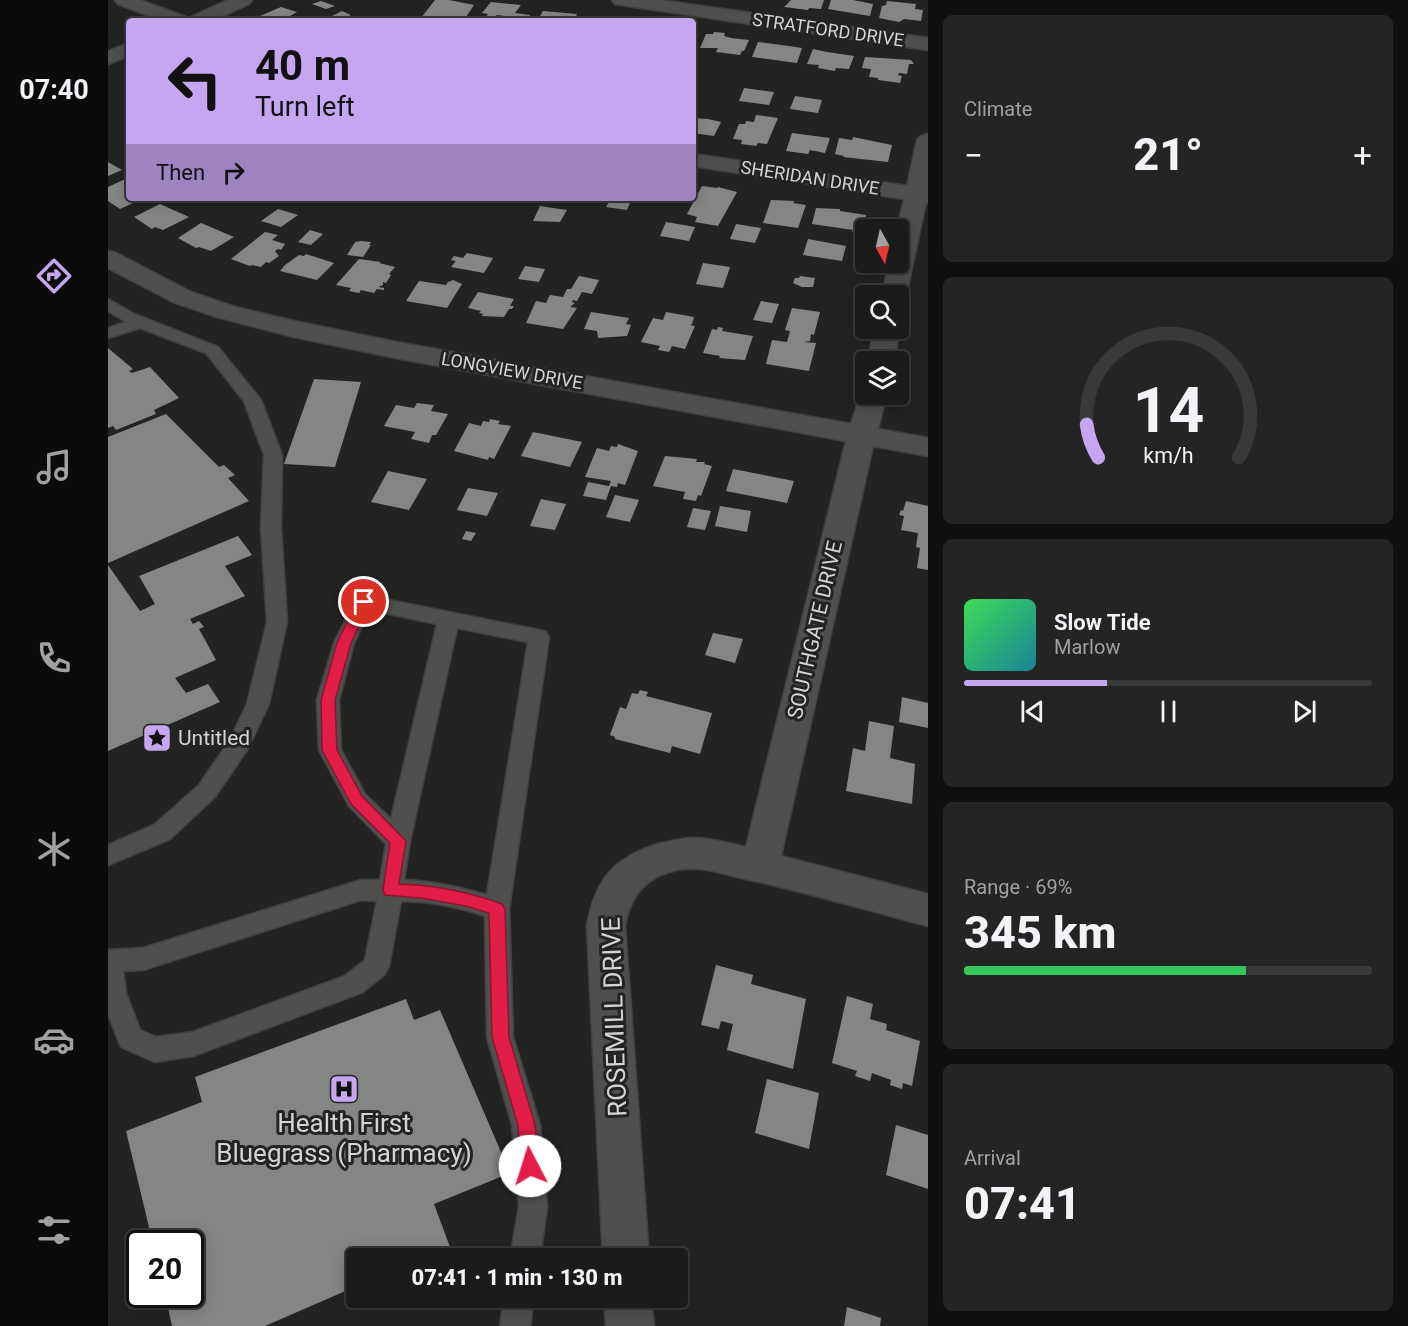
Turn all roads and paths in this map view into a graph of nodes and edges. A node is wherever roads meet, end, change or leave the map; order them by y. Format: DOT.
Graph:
graph roads {
  1 [pos="124,0"];
  2 [pos="243,0"];
  3 [pos="621,0"];
  4 [pos="171,18"];
  5 [pos="204,18"];
  6 [pos="928,44"];
  7 [pos="126,50"];
  8 [pos="108,58"];
  9 [pos="928,140"];
  10 [pos="696,159"];
  11 [pos="922,195"];
  12 [pos="108,258"];
  13 [pos="897,285"];
  14 [pos="108,304"];
  15 [pos="141,322"];
  16 [pos="108,333"];
  17 [pos="871,405"];
  18 [pos="864,435"];
  19 [pos="928,447"];
  20 [pos="449,618"];
  21 [pos="398,841"];
  22 [pos="108,855"];
  23 [pos="760,866"];
  24 [pos="391,890"];
  25 [pos="497,909"];
  26 [pos="928,910"];
  27 [pos="109,961"];
  28 [pos="527,1248"];
  29 [pos="625,1248"];
  30 [pos="518,1308"];
  31 [pos="629,1308"];
  32 [pos="515,1326"];
  33 [pos="630,1326"];
  1 -- 4 [label="street"];
  2 -- 5 [label="street"];
  3 -- 6 [label="street, STRATFORD DRIVE"];
  7 -- 8 [label="street"];
  9 -- 11 [label="street"];
  10 -- 11 [label="street, SHERIDAN DRIVE"];
  11 -- 13 [label="street"];
  12 -- 18 [label="street, LONGVIEW DRIVE"];
  14 -- 15 [label="lane"];
  15 -- 16 [label="lane"];
  15 -- 22 [label="lane"];
  17 -- 18 [label="street, SOUTHGATE DRIVE"];
  18 -- 19 [label="street, LONGVIEW DRIVE"];
  18 -- 23 [label="street, SOUTHGATE DRIVE"];
  20 -- 21 [label="lane"];
  20 -- 21 [label="lane"];
  20 -- 25 [label="lane"];
  21 -- 24 [label="lane"];
  23 -- 26 [label="street, ROSEMILL DRIVE"];
  23 -- 29 [label="street, ROSEMILL DRIVE"];
  24 -- 25 [label="lane"];
  24 -- 27 [label="lane"];
  24 -- 27 [label="lane"];
  25 -- 28 [label="lane"];
  30 -- 32 [label="lane"];
  31 -- 33 [label="street"];
}
